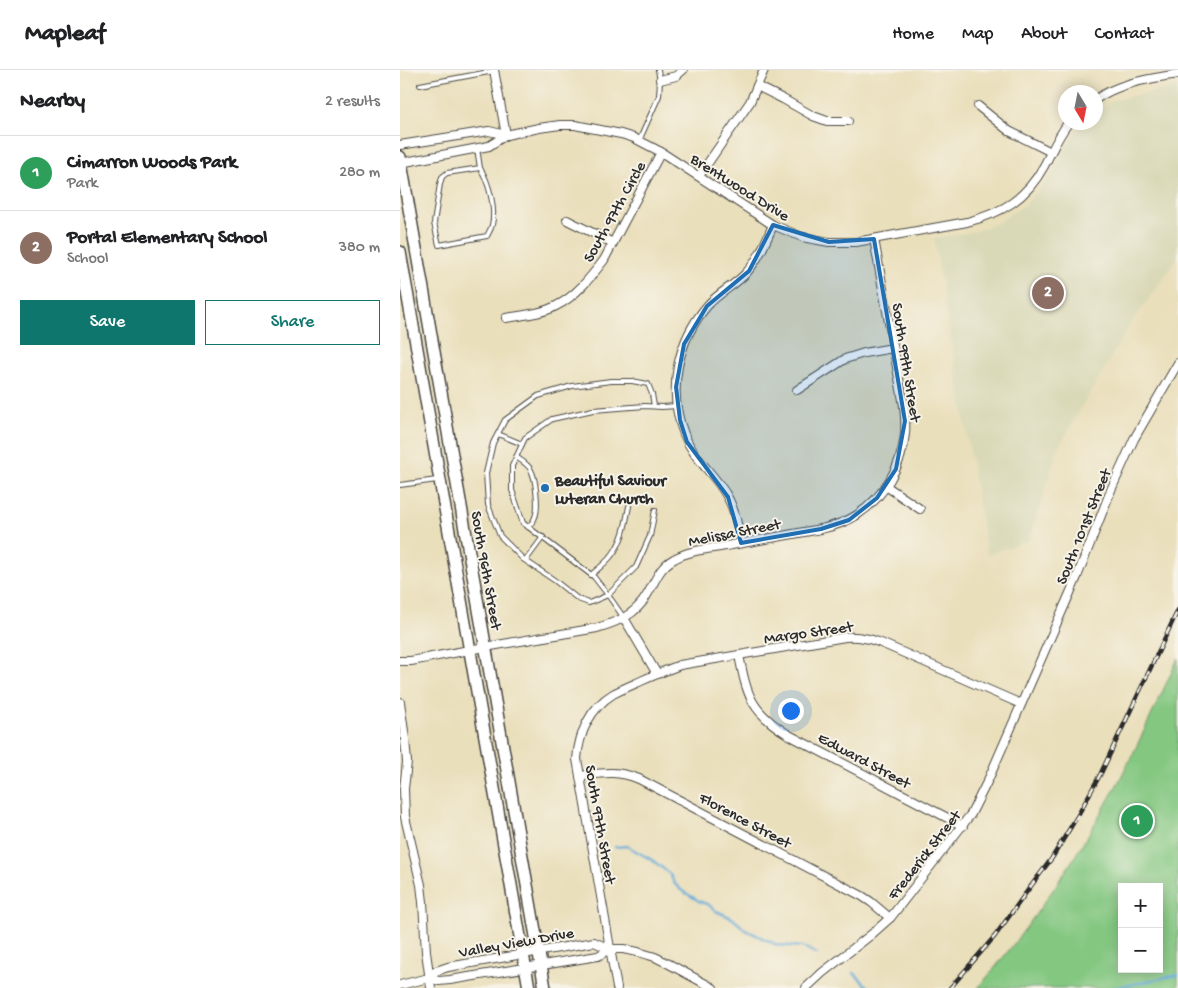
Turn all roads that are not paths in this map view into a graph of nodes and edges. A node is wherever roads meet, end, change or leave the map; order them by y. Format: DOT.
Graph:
graph roads {
  1 [pos="658,70"];
  2 [pos="683,70"];
  3 [pos="764,70"];
  4 [pos="494,71"];
  5 [pos="1178,74"];
  6 [pos="660,80"];
  7 [pos="420,85"];
  8 [pos="757,86"];
  9 [pos="1103,95"];
  10 [pos="978,106"];
  11 [pos="848,121"];
  12 [pos="1063,130"];
  13 [pos="506,135"];
  14 [pos="639,141"];
  15 [pos="400,145"];
  16 [pos="477,148"];
  17 [pos="661,152"];
  18 [pos="1051,152"];
  19 [pos="400,161"];
  20 [pos="480,168"];
  21 [pos="699,176"];
  22 [pos="567,220"];
  23 [pos="773,225"];
  24 [pos="874,239"];
  25 [pos="613,243"];
  26 [pos="400,252"];
  27 [pos="506,318"];
  28 [pos="893,348"];
  29 [pos="1178,363"];
  30 [pos="797,390"];
  31 [pos="654,406"];
  32 [pos="677,406"];
  33 [pos="498,434"];
  34 [pos="522,444"];
  35 [pos="516,457"];
  36 [pos="440,480"];
  37 [pos="400,485"];
  38 [pos="886,486"];
  39 [pos="629,506"];
  40 [pos="920,509"];
  41 [pos="654,510"];
  42 [pos="528,527"];
  43 [pos="543,538"];
  44 [pos="741,543"];
  45 [pos="526,560"];
  46 [pos="591,575"];
  47 [pos="608,595"];
  48 [pos="624,618"];
  49 [pos="485,647"];
  50 [pos="469,650"];
  51 [pos="739,655"];
  52 [pos="400,661"];
  53 [pos="658,674"];
  54 [pos="400,702"];
  55 [pos="1021,704"];
  56 [pos="598,708"];
  57 [pos="580,776"];
  58 [pos="402,789"];
  59 [pos="962,826"];
  60 [pos="890,918"];
  61 [pos="610,949"];
  62 [pos="539,952"];
  63 [pos="523,954"];
  64 [pos="541,966"];
  65 [pos="525,968"];
  66 [pos="429,978"];
  67 [pos="400,985"];
  68 [pos="431,988"];
  69 [pos="529,988"];
  70 [pos="545,988"];
  71 [pos="616,988"];
  72 [pos="713,988"];
  73 [pos="806,988"];
  1 -- 6 [label="lane"];
  2 -- 6 [label="street"];
  3 -- 8 [label="street"];
  4 -- 7 [label="lane"];
  4 -- 13 [label="street"];
  5 -- 9 [label="street"];
  6 -- 14 [label="lane"];
  8 -- 11 [label="street"];
  8 -- 21 [label="street"];
  10 -- 18 [label="street"];
  12 -- 18 [label="street, Brentwood Drive"];
  13 -- 14 [label="street, Brentwood Drive"];
  13 -- 15 [label="street, Brentwood Drive"];
  13 -- 16 [label="street, Brentwood Drive"];
  14 -- 17 [label="street, Brentwood Drive"];
  16 -- 19 [label="street, Brentwood Drive"];
  16 -- 20 [label="lane"];
  17 -- 21 [label="street, Brentwood Drive"];
  17 -- 25 [label="street, South 97th Circle"];
  18 -- 24 [label="street, Brentwood Drive"];
  19 -- 49 [label="main road, South 96th Street"];
  20 -- 20 [label="lane"];
  21 -- 23 [label="street, Brentwood Drive"];
  22 -- 25 [label="street"];
  23 -- 24 [label="street, Brentwood Drive"];
  23 -- 32 [label="street"];
  24 -- 28 [label="street, South 99th Street"];
  25 -- 27 [label="street, South 97th Circle"];
  26 -- 36 [label="main road, South 96th Street"];
  28 -- 30 [label="street"];
  28 -- 38 [label="street, South 99th Street"];
  29 -- 55 [label="street, South 101st Street"];
  31 -- 32 [label="lane"];
  31 -- 33 [label="lane"];
  31 -- 34 [label="lane"];
  32 -- 44 [label="street"];
  33 -- 34 [label="lane"];
  33 -- 45 [label="lane"];
  34 -- 35 [label="lane"];
  35 -- 42 [label="lane"];
  35 -- 42 [label="lane"];
  36 -- 37 [label="lane"];
  36 -- 50 [label="main road, South 96th Street"];
  38 -- 40 [label="street"];
  38 -- 44 [label="street, Melissa Street"];
  39 -- 46 [label="lane"];
  41 -- 47 [label="lane"];
  42 -- 43 [label="lane"];
  43 -- 45 [label="lane"];
  43 -- 46 [label="lane"];
  44 -- 48 [label="street, Melissa Street"];
  45 -- 47 [label="lane"];
  46 -- 47 [label="lane"];
  47 -- 48 [label="lane"];
  48 -- 49 [label="street, Melissa Street"];
  48 -- 53 [label="street"];
  49 -- 50 [label="street, Melissa Street"];
  49 -- 62 [label="main road, South 96th Street"];
  50 -- 52 [label="street, Melissa Street"];
  50 -- 63 [label="main road, South 96th Street"];
  51 -- 53 [label="street, Margo Street"];
  51 -- 55 [label="street, Margo Street"];
  51 -- 59 [label="street, Edward Street"];
  53 -- 56 [label="street, Margo Street"];
  54 -- 58 [label="street"];
  55 -- 59 [label="street, Frederick Street"];
  56 -- 57 [label="street, South 97th Street"];
  57 -- 60 [label="street, Florence Street"];
  57 -- 61 [label="street, South 97th Street"];
  58 -- 66 [label="street"];
  59 -- 60 [label="street, Frederick Street"];
  60 -- 73 [label="street, Frederick Street"];
  61 -- 62 [label="street, Valley View Drive"];
  61 -- 64 [label="street, Valley View Drive"];
  61 -- 71 [label="street"];
  61 -- 72 [label="street, Valley View Drive"];
  62 -- 63 [label="street, Valley View Drive"];
  62 -- 64 [label="main road, South 96th Street"];
  63 -- 65 [label="main road, South 96th Street"];
  63 -- 66 [label="street, Valley View Drive"];
  64 -- 65 [label="street, Valley View Drive"];
  64 -- 70 [label="main road, South 96th Street"];
  65 -- 66 [label="street, Valley View Drive"];
  65 -- 69 [label="main road, South 96th Street"];
  66 -- 67 [label="street, Valley View Drive"];
  66 -- 68 [label="street"];
}
